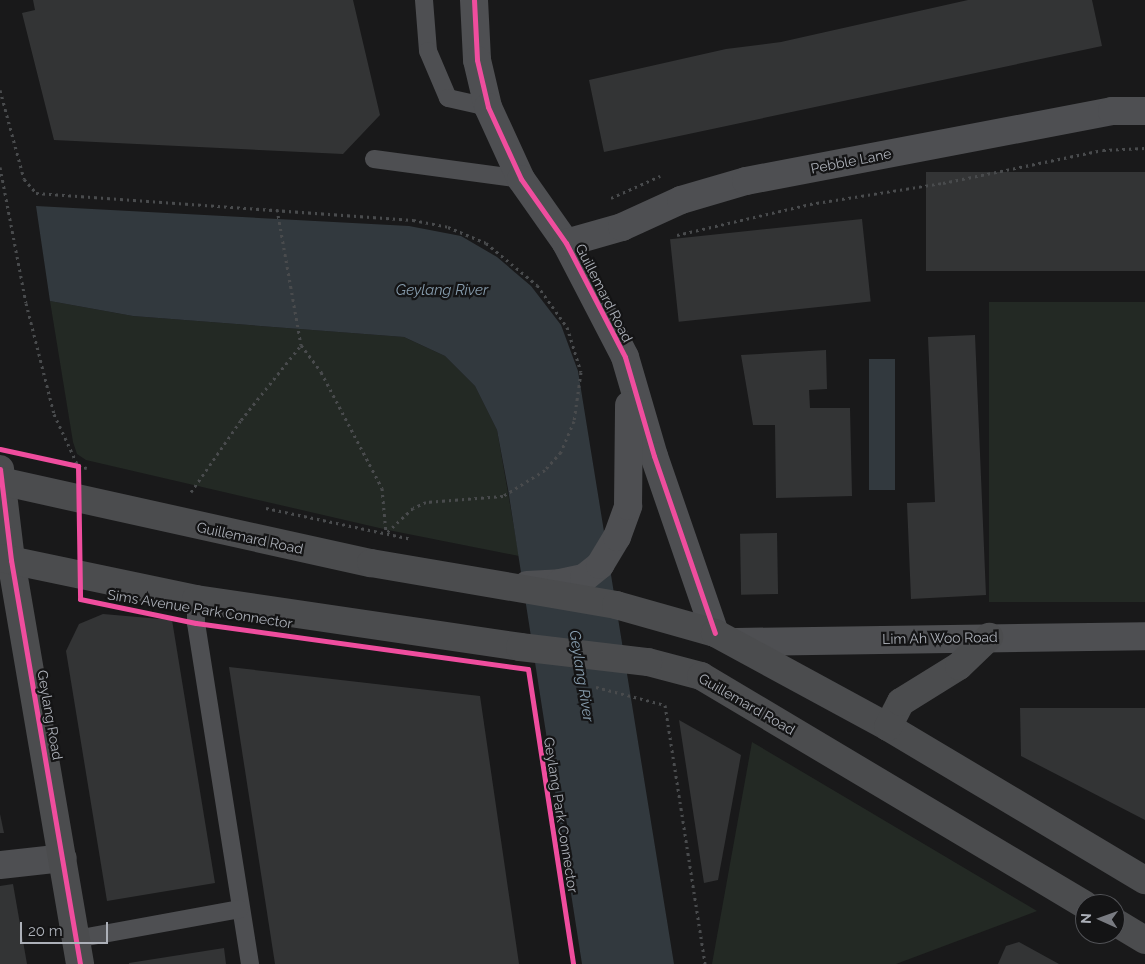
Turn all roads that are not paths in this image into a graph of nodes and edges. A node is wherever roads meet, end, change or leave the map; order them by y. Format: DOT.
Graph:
graph roads {
  1 [pos="424,0"];
  2 [pos="474,0"];
  3 [pos="488,107"];
  4 [pos="1145,111"];
  5 [pos="374,159"];
  6 [pos="521,179"];
  7 [pos="566,243"];
  8 [pos="625,357"];
  9 [pos="0,477"];
  10 [pos="5,559"];
  11 [pos="501,586"];
  12 [pos="196,599"];
  13 [pos="1145,636"];
  14 [pos="989,637"];
  15 [pos="725,638"];
  16 [pos="888,727"];
  17 [pos="62,858"];
  18 [pos="0,865"];
  19 [pos="1145,880"];
  20 [pos="1075,899"];
  21 [pos="240,909"];
  22 [pos="1125,928"];
  23 [pos="1145,940"];
  24 [pos="78,951"];
  25 [pos="250,964"];
  1 -- 3 [label="lane"];
  2 -- 3 [label="street, Guillemard Road"];
  3 -- 6 [label="street, Guillemard Road"];
  4 -- 7 [label="street, Pebble Lane"];
  5 -- 6 [label="lane"];
  6 -- 7 [label="street, Guillemard Road"];
  7 -- 8 [label="street, Guillemard Road"];
  8 -- 11 [label="street, Guillemard Road"];
  8 -- 15 [label="street, Guillemard Road"];
  9 -- 10 [label="main road, Geylang Road"];
  9 -- 11 [label="main road, Guillemard Road"];
  10 -- 12 [label="main road, Guillemard Road"];
  10 -- 17 [label="main road, Geylang Road"];
  11 -- 15 [label="main road, Guillemard Road"];
  12 -- 20 [label="main road, Guillemard Road, bridge"];
  12 -- 21 [label="lane"];
  13 -- 14 [label="street, Lim Ah Woo Road"];
  14 -- 15 [label="street, Lim Ah Woo Road"];
  14 -- 16 [label="main road"];
  15 -- 16 [label="main road, Guillemard Road"];
  16 -- 19 [label="main road, Guillemard Road"];
  17 -- 18 [label="street"];
  17 -- 24 [label="main road, Geylang Road"];
  21 -- 24 [label="lane"];
  21 -- 25 [label="lane"];
  22 -- 23 [label="main road"];
}
